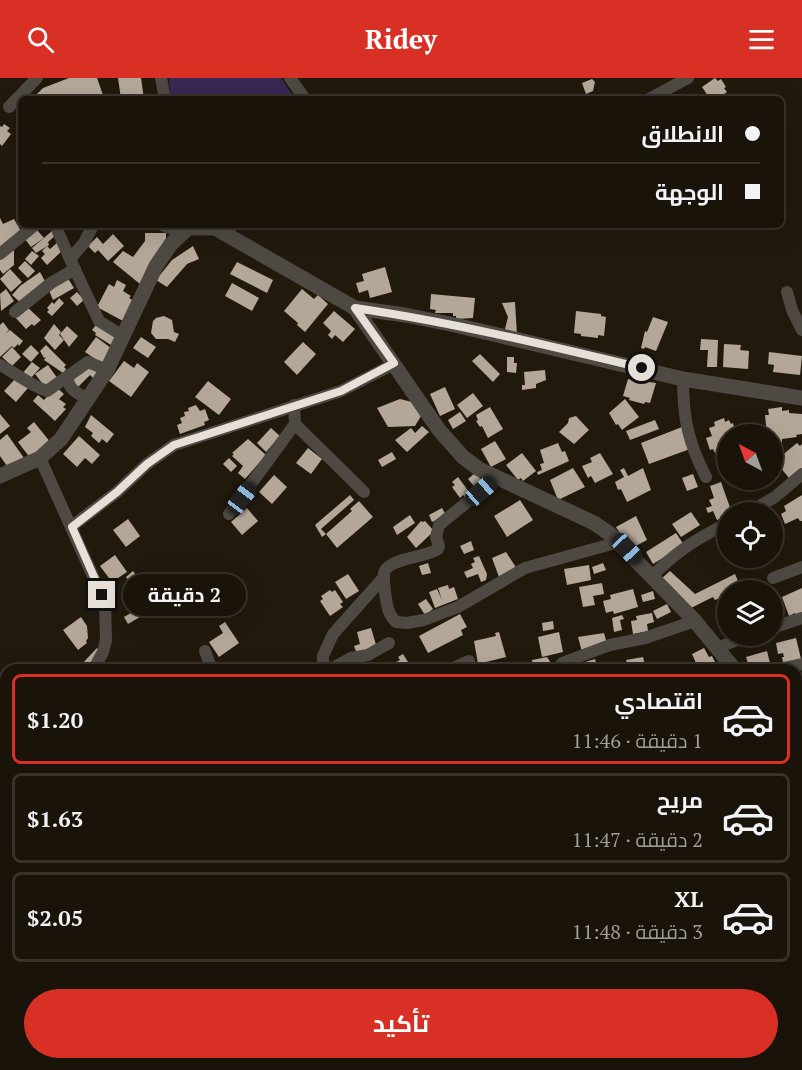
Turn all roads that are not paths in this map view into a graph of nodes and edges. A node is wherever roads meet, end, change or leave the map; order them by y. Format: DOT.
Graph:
graph roads {
  1 [pos="37,78"];
  2 [pos="161,78"];
  3 [pos="290,78"];
  4 [pos="688,78"];
  5 [pos="19,96"];
  6 [pos="164,96"];
  7 [pos="303,96"];
  8 [pos="655,96"];
  9 [pos="18,97"];
  10 [pos="9,106"];
  11 [pos="31,228"];
  12 [pos="57,228"];
  13 [pos="92,228"];
  14 [pos="185,228"];
  15 [pos="214,228"];
  16 [pos="0,254"];
  17 [pos="72,264"];
  18 [pos="787,292"];
  19 [pos="355,308"];
  20 [pos="15,312"];
  21 [pos="802,330"];
  22 [pos="123,336"];
  23 [pos="394,363"];
  24 [pos="0,365"];
  25 [pos="107,370"];
  26 [pos="68,378"];
  27 [pos="683,379"];
  28 [pos="88,399"];
  29 [pos="802,399"];
  30 [pos="294,405"];
  31 [pos="295,424"];
  32 [pos="40,458"];
  33 [pos="802,474"];
  34 [pos="0,476"];
  35 [pos="706,477"];
  36 [pos="497,478"];
  37 [pos="364,492"];
  38 [pos="765,502"];
  39 [pos="229,514"];
  40 [pos="72,527"];
  41 [pos="717,528"];
  42 [pos="619,542"];
  43 [pos="802,567"];
  44 [pos="652,576"];
  45 [pos="384,577"];
  46 [pos="773,578"];
  47 [pos="802,618"];
  48 [pos="695,621"];
  49 [pos="783,624"];
  50 [pos="389,643"];
  51 [pos="722,646"];
  52 [pos="717,648"];
  53 [pos="205,651"];
  54 [pos="469,662"];
  55 [pos="562,663"];
  56 [pos="96,664"];
  57 [pos="210,664"];
  58 [pos="323,664"];
  59 [pos="340,664"];
  60 [pos="464,664"];
  61 [pos="730,664"];
  1 -- 5 [label="street"];
  2 -- 6 [label="street"];
  3 -- 7 [label="street"];
  4 -- 8 [label="street"];
  9 -- 10 [label="street"];
  11 -- 16 [label="street"];
  12 -- 17 [label="street"];
  13 -- 17 [label="street"];
  14 -- 15 [label="street"];
  14 -- 22 [label="street"];
  15 -- 19 [label="street"];
  17 -- 20 [label="street"];
  17 -- 22 [label="street"];
  18 -- 21 [label="street"];
  19 -- 23 [label="street"];
  19 -- 27 [label="street"];
  22 -- 25 [label="street"];
  23 -- 30 [label="street"];
  23 -- 36 [label="street"];
  24 -- 26 [label="street"];
  25 -- 26 [label="street"];
  25 -- 28 [label="street"];
  26 -- 28 [label="street"];
  27 -- 29 [label="street"];
  27 -- 35 [label="street"];
  28 -- 32 [label="street"];
  30 -- 31 [label="street"];
  30 -- 40 [label="street"];
  31 -- 37 [label="street"];
  31 -- 39 [label="street"];
  32 -- 34 [label="street"];
  32 -- 40 [label="street"];
  33 -- 38 [label="street"];
  36 -- 42 [label="street"];
  36 -- 45 [label="street"];
  40 -- 56 [label="street"];
  41 -- 44 [label="street"];
  42 -- 44 [label="street"];
  42 -- 45 [label="street"];
  43 -- 46 [label="street"];
  44 -- 48 [label="street"];
  45 -- 58 [label="street"];
  47 -- 49 [label="street"];
  48 -- 52 [label="street"];
  48 -- 55 [label="street"];
  50 -- 59 [label="street"];
  51 -- 52 [label="street"];
  52 -- 61 [label="street"];
  53 -- 57 [label="street"];
  54 -- 60 [label="street"];
}
